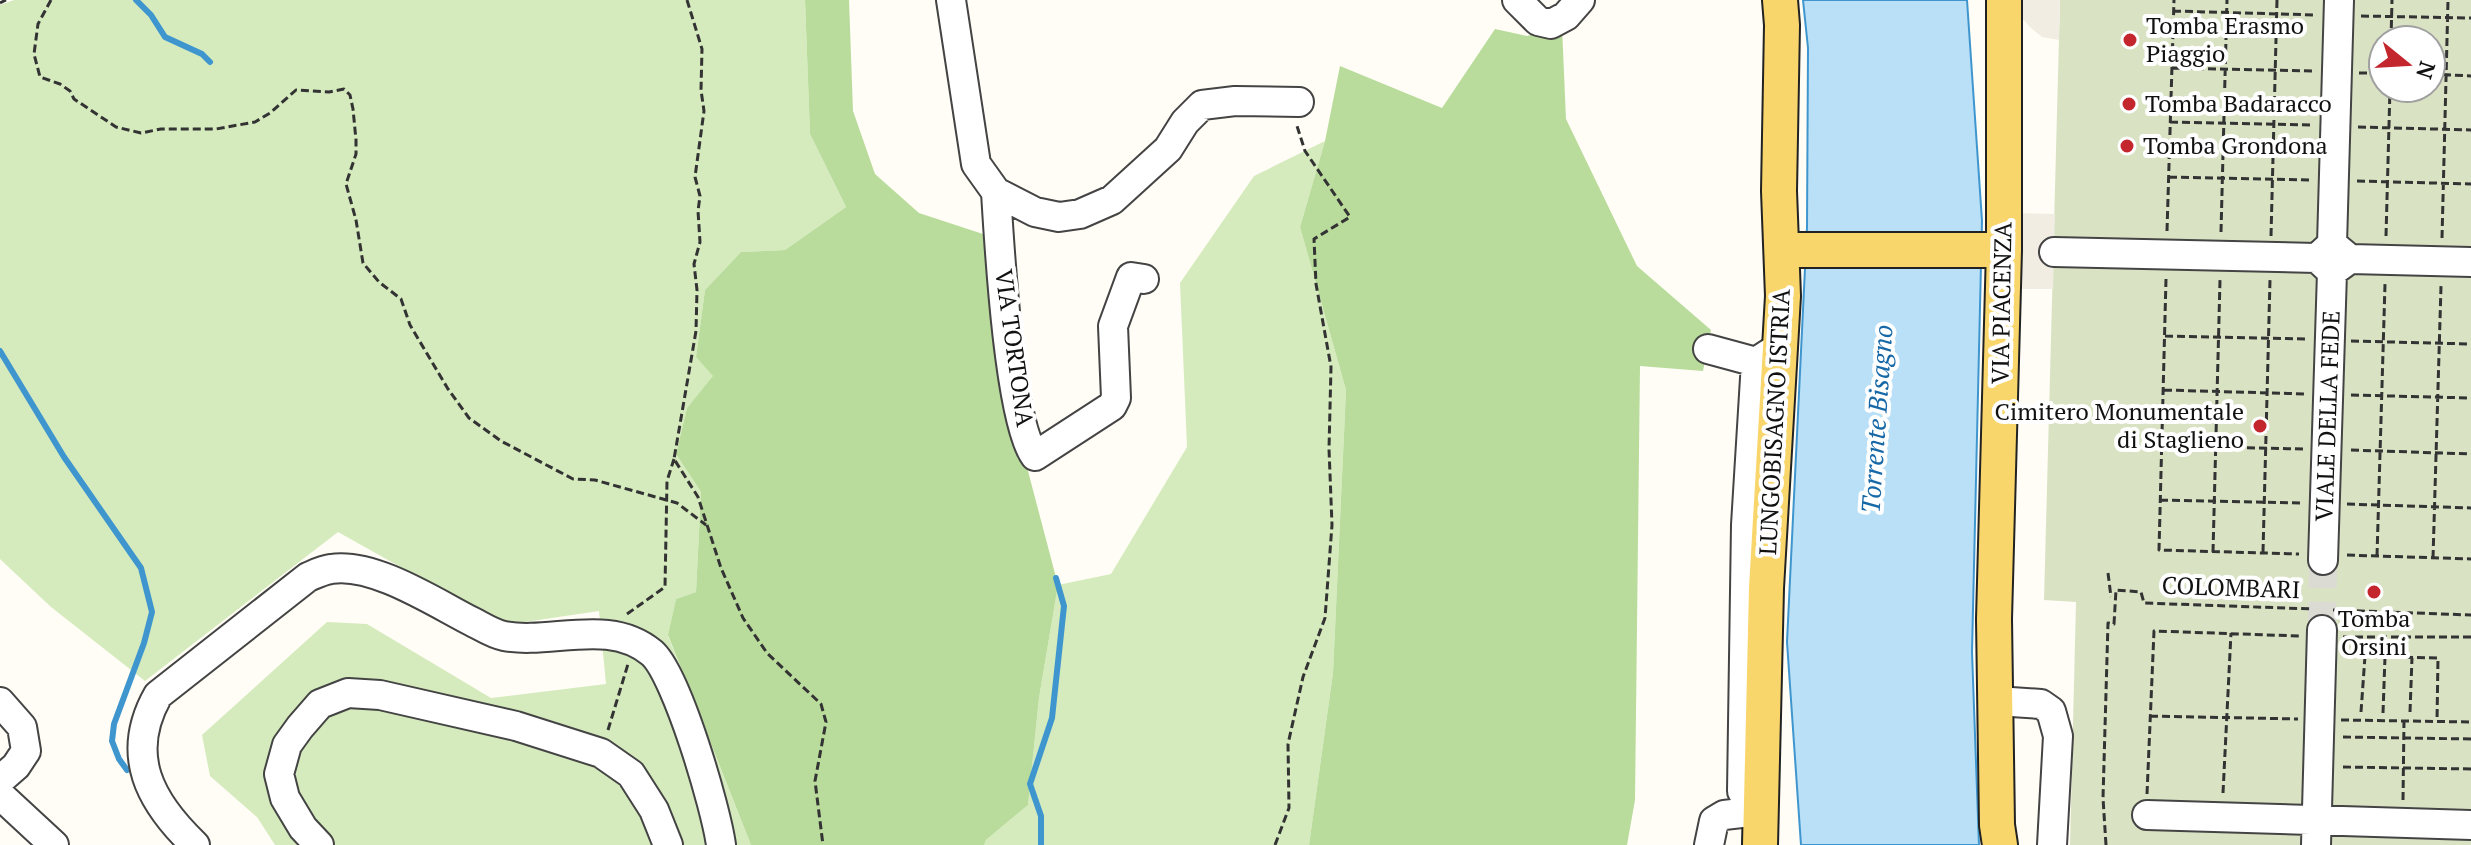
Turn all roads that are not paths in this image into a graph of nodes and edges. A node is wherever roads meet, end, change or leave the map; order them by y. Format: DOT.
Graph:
graph roads {
  1 [pos="951,0"];
  2 [pos="1517,0"];
  3 [pos="1580,0"];
  4 [pos="1780,0"];
  5 [pos="2004,0"];
  6 [pos="2339,0"];
  7 [pos="1299,102"];
  8 [pos="1779,191"];
  9 [pos="996,192"];
  10 [pos="1793,250"];
  11 [pos="2002,251"];
  12 [pos="2054,252"];
  13 [pos="2333,258"];
  14 [pos="2471,262"];
  15 [pos="1144,279"];
  16 [pos="1708,349"];
  17 [pos="1771,361"];
  18 [pos="2324,557"];
  19 [pos="2322,628"];
  20 [pos="1996,701"];
  21 [pos="0,702"];
  22 [pos="0,780"];
  23 [pos="0,795"];
  24 [pos="1759,805"];
  25 [pos="2147,815"];
  26 [pos="2471,825"];
  27 [pos="2316,832"];
  28 [pos="54,845"];
  29 [pos="195,845"];
  30 [pos="319,845"];
  31 [pos="668,845"];
  32 [pos="721,845"];
  33 [pos="1709,845"];
  34 [pos="1760,845"];
  35 [pos="2000,845"];
  36 [pos="2052,845"];
  1 -- 9 [label="street, VIA TORTONA"];
  2 -- 3 [label="street"];
  4 -- 8 [label="main road, LUNGOBISAGNO ISTRIA"];
  5 -- 11 [label="main road, VIA PIACENZA"];
  6 -- 13 [label="street, VIALE DELLA FEDE"];
  7 -- 9 [label="street"];
  8 -- 10 [label="main road, LUNGOBISAGNO ISTRIA"];
  8 -- 17 [label="main road"];
  9 -- 15 [label="street, VIA TORTONA"];
  10 -- 11 [label="main road"];
  10 -- 17 [label="main road, LUNGOBISAGNO ISTRIA"];
  11 -- 20 [label="main road, VIA PIACENZA"];
  12 -- 13 [label="street"];
  13 -- 14 [label="street"];
  13 -- 18 [label="street, VIALE DELLA FEDE"];
  16 -- 17 [label="street"];
  17 -- 24 [label="main road, LUNGOBISAGNO ISTRIA"];
  19 -- 27 [label="street"];
  20 -- 35 [label="main road, VIA PIACENZA"];
  20 -- 36 [label="street"];
  21 -- 22 [label="street"];
  23 -- 28 [label="street"];
  24 -- 33 [label="street"];
  24 -- 34 [label="main road, LUNGOBISAGNO ISTRIA"];
  25 -- 27 [label="street"];
  26 -- 27 [label="street"];
  29 -- 32 [label="street"];
  30 -- 31 [label="street"];
}
